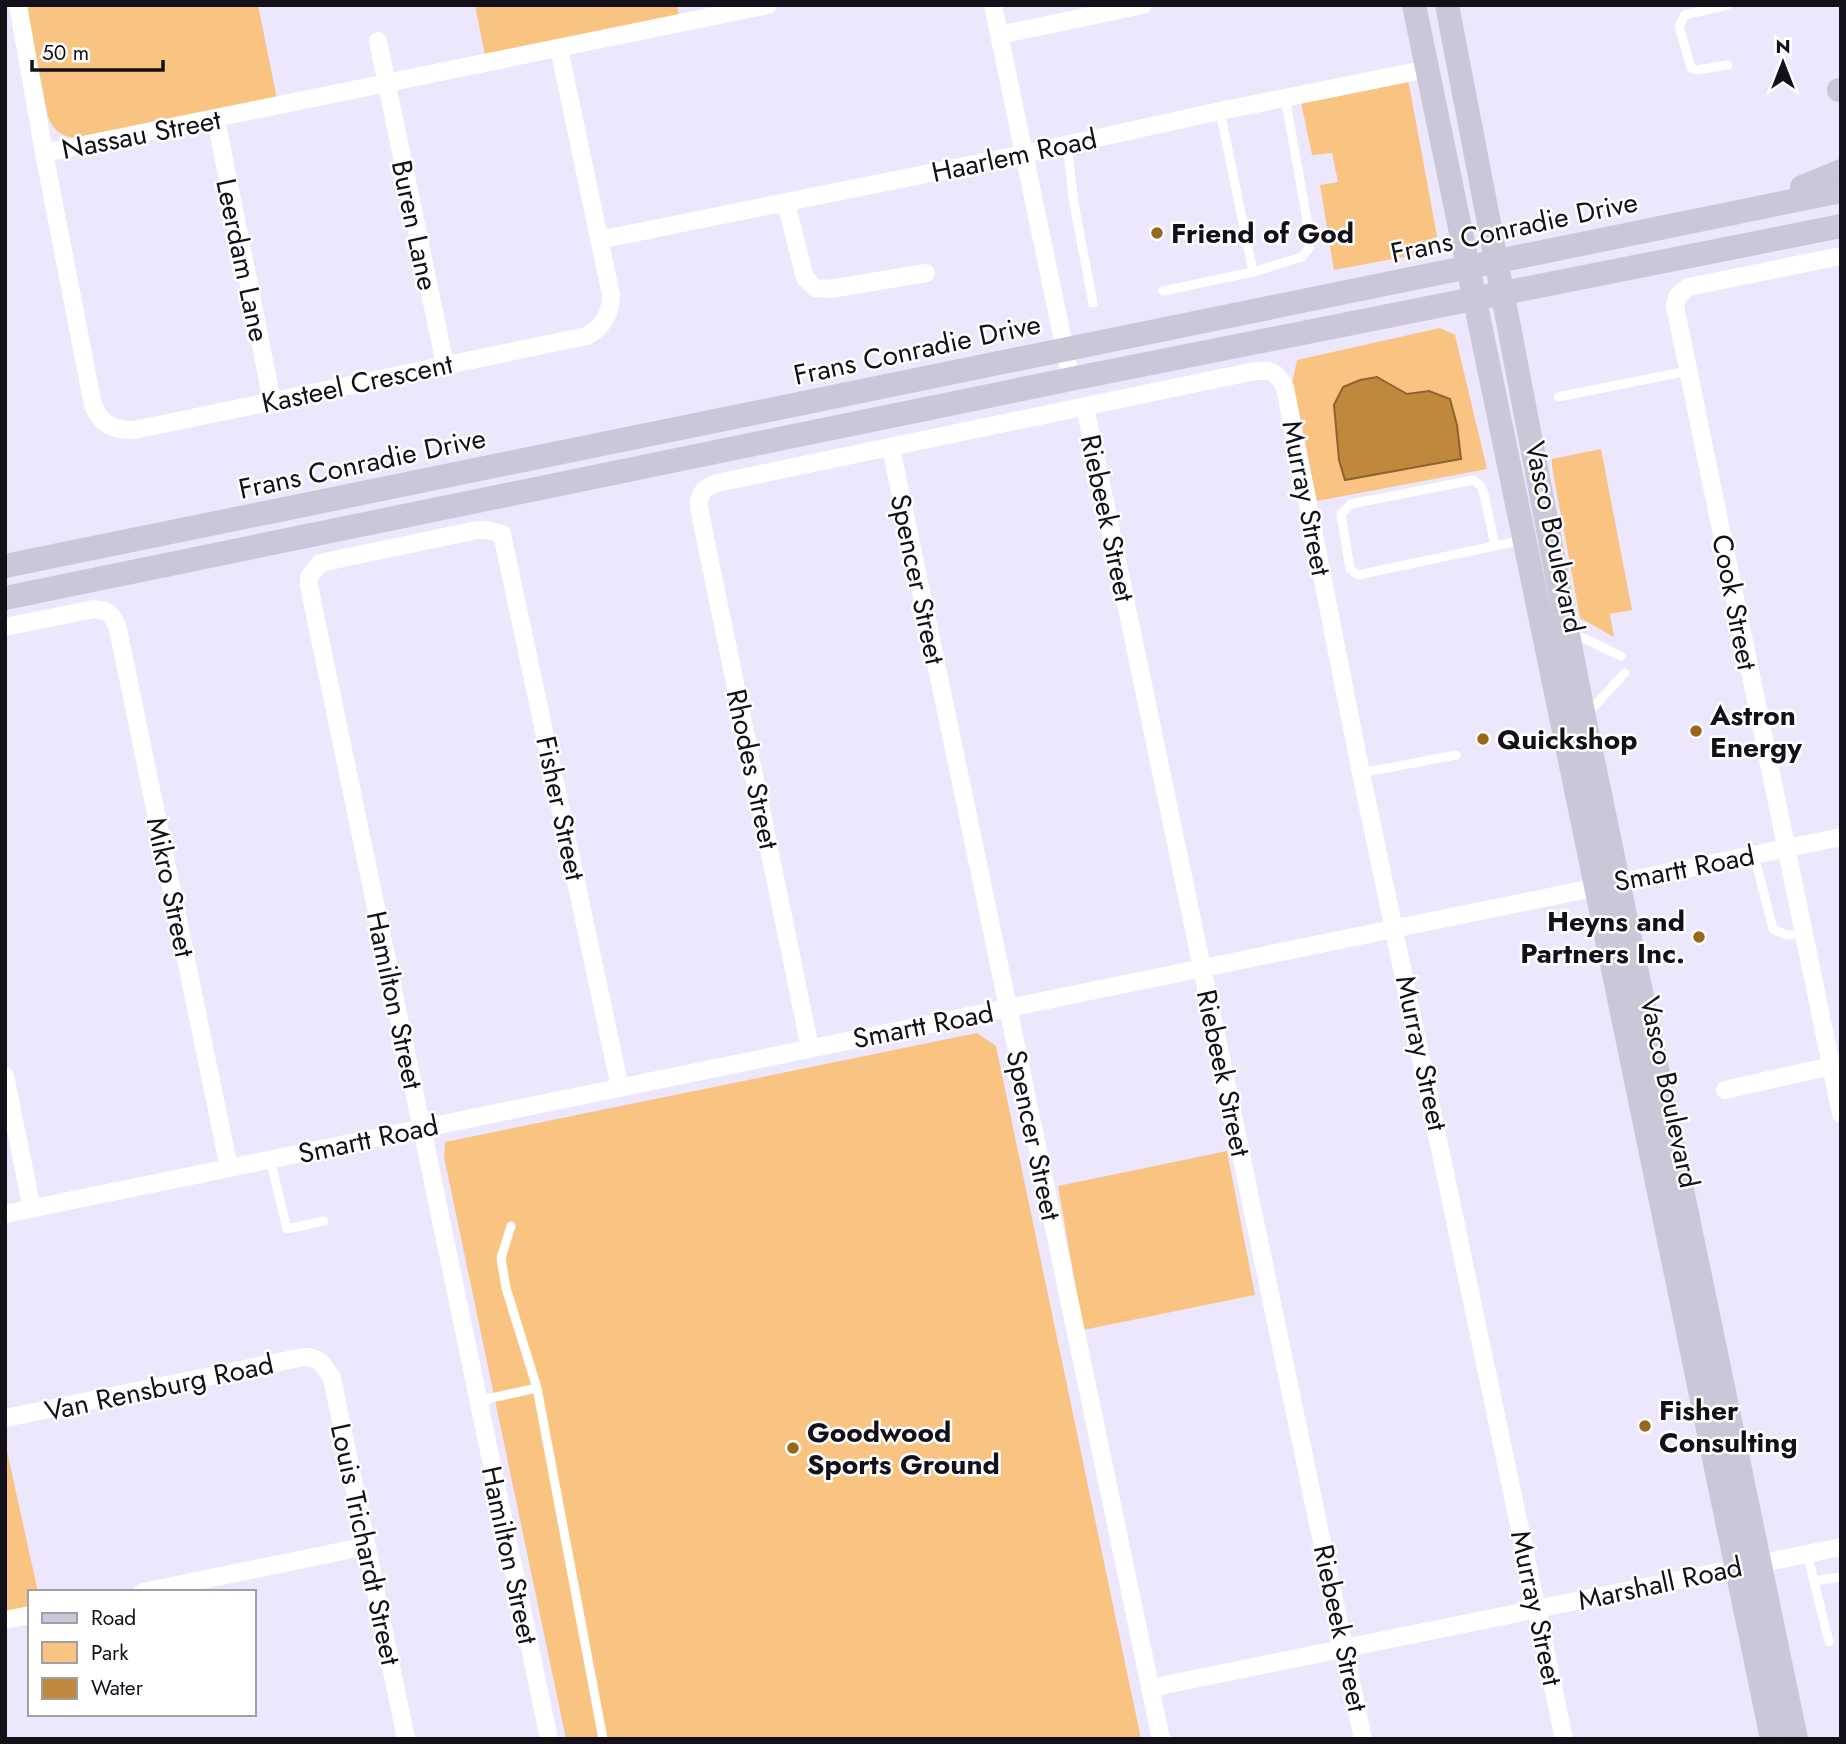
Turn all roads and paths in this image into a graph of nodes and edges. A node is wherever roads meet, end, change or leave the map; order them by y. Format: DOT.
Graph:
graph roads {
  1 [pos="18,5"];
  2 [pos="768,5"];
  3 [pos="993,5"];
  4 [pos="1143,5"];
  5 [pos="1415,5"];
  6 [pos="1447,5"];
  7 [pos="1727,5"];
  8 [pos="999,35"];
  9 [pos="378,41"];
  10 [pos="559,48"];
  11 [pos="1728,65"];
  12 [pos="1428,69"];
  13 [pos="386,84"];
  14 [pos="1285,97"];
  15 [pos="1220,111"];
  16 [pos="215,119"];
  17 [pos="1067,144"];
  18 [pos="44,153"];
  19 [pos="1024,154"];
  20 [pos="1841,171"];
  21 [pos="1841,191"];
  22 [pos="786,202"];
  23 [pos="1749,209"];
  24 [pos="1841,226"];
  25 [pos="599,240"];
  26 [pos="1841,256"];
  27 [pos="1498,261"];
  28 [pos="1468,267"];
  29 [pos="1253,272"];
  30 [pos="926,273"];
  31 [pos="1163,291"];
  32 [pos="1504,294"];
  33 [pos="1474,299"];
  34 [pos="1093,303"];
  35 [pos="1064,349"];
  36 [pos="445,365"];
  37 [pos="1688,370"];
  38 [pos="1071,379"];
  39 [pos="1558,397"];
  40 [pos="272,401"];
  41 [pos="1085,407"];
  42 [pos="891,448"];
  43 [pos="496,531"];
  44 [pos="1525,540"];
  45 [pos="1495,546"];
  46 [pos="5,566"];
  47 [pos="5,598"];
  48 [pos="5,627"];
  49 [pos="1568,631"];
  50 [pos="1621,656"];
  51 [pos="1625,673"];
  52 [pos="1584,717"];
  53 [pos="1456,755"];
  54 [pos="1361,773"];
  55 [pos="1841,836"];
  56 [pos="1785,848"];
  57 [pos="1754,855"];
  58 [pos="1607,884"];
  59 [pos="1396,929"];
  60 [pos="1803,933"];
  61 [pos="1202,967"];
  62 [pos="1007,1008"];
  63 [pos="810,1048"];
  64 [pos="1831,1066"];
  65 [pos="5,1076"];
  66 [pos="620,1088"];
  67 [pos="1725,1090"];
  68 [pos="1841,1114"];
  69 [pos="421,1129"];
  70 [pos="270,1159"];
  71 [pos="229,1168"];
  72 [pos="32,1209"];
  73 [pos="5,1214"];
  74 [pos="324,1221"];
  75 [pos="510,1226"];
  76 [pos="313,1356"];
  77 [pos="537,1388"];
  78 [pos="478,1401"];
  79 [pos="5,1418"];
  80 [pos="367,1546"];
  81 [pos="1841,1547"];
  82 [pos="1807,1553"];
  83 [pos="1748,1565"];
  84 [pos="1841,1577"];
  85 [pos="1814,1581"];
  86 [pos="153,1590"];
  87 [pos="1538,1608"];
  88 [pos="28,1615"];
  89 [pos="5,1620"];
  90 [pos="1829,1642"];
  91 [pos="1346,1649"];
  92 [pos="1150,1688"];
  93 [pos="406,1739"];
  94 [pos="549,1739"];
  95 [pos="603,1739"];
  96 [pos="1161,1739"];
  97 [pos="1363,1739"];
  98 [pos="1564,1739"];
  99 [pos="1772,1739"];
  100 [pos="1796,1739"];
  1 -- 18 [label="street, Nassau Street"];
  2 -- 10 [label="street, Nassau Street"];
  3 -- 8 [label="street"];
  4 -- 8 [label="street"];
  5 -- 12 [label="main road, Vasco Boulevard"];
  6 -- 27 [label="main road, Vasco Boulevard"];
  7 -- 11 [label="lane"];
  8 -- 19 [label="street"];
  9 -- 13 [label="street"];
  10 -- 13 [label="street, Nassau Street"];
  10 -- 25 [label="street, Kasteel Crescent"];
  12 -- 14 [label="street, Haarlem Road"];
  12 -- 28 [label="main road, Vasco Boulevard"];
  13 -- 16 [label="street, Nassau Street"];
  13 -- 36 [label="street, Buren Lane"];
  14 -- 15 [label="street, Haarlem Road"];
  14 -- 29 [label="lane"];
  15 -- 17 [label="street, Haarlem Road"];
  15 -- 29 [label="lane"];
  16 -- 18 [label="street, Nassau Street"];
  16 -- 40 [label="street, Leerdam Lane"];
  17 -- 19 [label="street, Haarlem Road"];
  17 -- 34 [label="lane"];
  18 -- 40 [label="street, Kasteel Crescent"];
  19 -- 22 [label="street, Haarlem Road"];
  19 -- 35 [label="street"];
  20 -- 23 [label="main road"];
  21 -- 23 [label="main road, Frans Conradie Drive"];
  22 -- 25 [label="street, Haarlem Road"];
  22 -- 30 [label="street"];
  23 -- 27 [label="main road, Frans Conradie Drive"];
  24 -- 32 [label="main road"];
  25 -- 36 [label="street, Kasteel Crescent"];
  26 -- 37 [label="street, Cook Street"];
  27 -- 28 [label="main road, Frans Conradie Drive"];
  27 -- 32 [label="main road, Vasco Boulevard"];
  28 -- 33 [label="main road, Vasco Boulevard"];
  28 -- 35 [label="main road, Frans Conradie Drive"];
  29 -- 31 [label="lane"];
  32 -- 33 [label="main road"];
  32 -- 49 [label="main road, Vasco Boulevard"];
  33 -- 38 [label="main road"];
  33 -- 44 [label="main road, Vasco Boulevard"];
  35 -- 38 [label="street"];
  35 -- 46 [label="main road, Frans Conradie Drive"];
  36 -- 40 [label="street, Kasteel Crescent"];
  37 -- 39 [label="lane"];
  37 -- 56 [label="street, Cook Street"];
  38 -- 47 [label="main road"];
  41 -- 42 [label="street"];
  41 -- 54 [label="street, Murray Street"];
  41 -- 61 [label="street, Riebeek Street"];
  42 -- 62 [label="street, Spencer Street"];
  42 -- 63 [label="street, Rhodes Street"];
  43 -- 66 [label="street, Fisher Street"];
  43 -- 69 [label="street, Hamilton Street"];
  44 -- 45 [label="lane"];
  44 -- 58 [label="main road, Vasco Boulevard"];
  45 -- 45 [label="lane"];
  48 -- 71 [label="street, Mikro Street"];
  49 -- 50 [label="lane"];
  49 -- 52 [label="main road, Vasco Boulevard"];
  51 -- 52 [label="lane"];
  52 -- 58 [label="main road, Vasco Boulevard"];
  53 -- 54 [label="lane"];
  54 -- 59 [label="street, Murray Street"];
  55 -- 56 [label="street, Smartt Road"];
  56 -- 57 [label="street, Smartt Road"];
  56 -- 60 [label="street, Cook Street"];
  57 -- 58 [label="street, Smartt Road"];
  57 -- 60 [label="lane"];
  58 -- 59 [label="street, Smartt Road"];
  58 -- 83 [label="main road, Vasco Boulevard"];
  59 -- 61 [label="street, Smartt Road"];
  59 -- 87 [label="street, Murray Street"];
  60 -- 64 [label="street, Cook Street"];
  61 -- 62 [label="street, Smartt Road"];
  61 -- 91 [label="street, Riebeek Street"];
  62 -- 63 [label="street, Smartt Road"];
  62 -- 92 [label="street, Spencer Street"];
  63 -- 66 [label="street, Smartt Road"];
  64 -- 67 [label="street"];
  64 -- 68 [label="street, Cook Street"];
  65 -- 72 [label="street"];
  66 -- 69 [label="street, Smartt Road"];
  69 -- 70 [label="street, Smartt Road"];
  69 -- 78 [label="street, Hamilton Street"];
  70 -- 71 [label="street, Smartt Road"];
  70 -- 74 [label="lane"];
  71 -- 72 [label="street, Smartt Road"];
  72 -- 73 [label="street, Smartt Road"];
  75 -- 77 [label="lane"];
  76 -- 79 [label="street, Van Rensburg Road"];
  76 -- 80 [label="street, Louis Trichardt Street"];
  77 -- 78 [label="lane"];
  77 -- 95 [label="lane"];
  78 -- 94 [label="street, Hamilton Street"];
  80 -- 86 [label="street"];
  80 -- 93 [label="street, Louis Trichardt Street"];
  81 -- 82 [label="street, Marshall Road"];
  82 -- 83 [label="street, Marshall Road"];
  82 -- 85 [label="lane"];
  83 -- 87 [label="street, Marshall Road"];
  83 -- 99 [label="main road, Vasco Boulevard"];
  83 -- 100 [label="main road, Vasco Boulevard"];
  84 -- 85 [label="lane"];
  85 -- 90 [label="lane"];
  87 -- 91 [label="street, Marshall Road"];
  87 -- 98 [label="street, Murray Street"];
  88 -- 89 [label="street"];
  91 -- 92 [label="street, Marshall Road"];
  91 -- 97 [label="street, Riebeek Street"];
  92 -- 96 [label="street, Spencer Street"];
}
